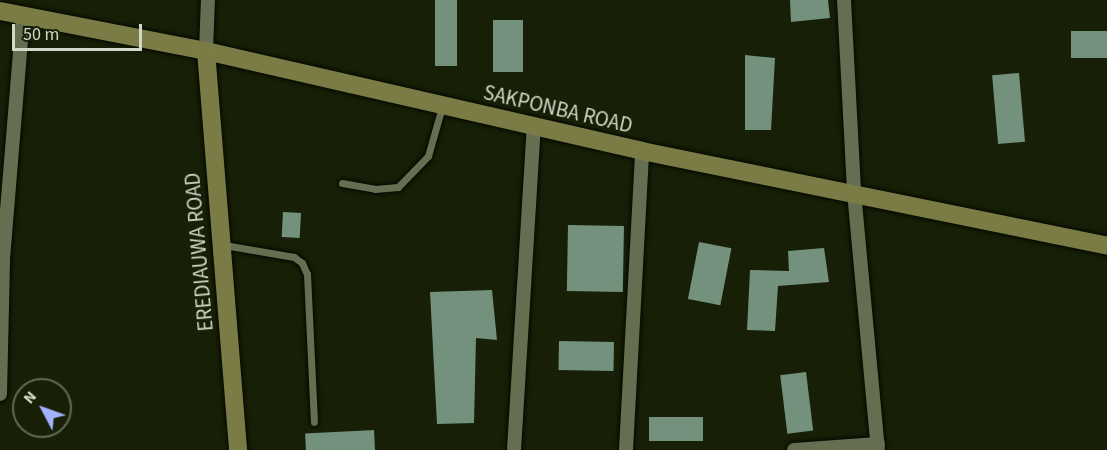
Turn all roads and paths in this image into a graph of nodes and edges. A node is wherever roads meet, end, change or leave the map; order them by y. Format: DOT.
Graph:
graph roads {
  1 [pos="208,0"];
  2 [pos="844,0"];
  3 [pos="0,11"];
  4 [pos="23,15"];
  5 [pos="206,51"];
  6 [pos="442,105"];
  7 [pos="534,126"];
  8 [pos="642,151"];
  9 [pos="342,183"];
  10 [pos="854,192"];
  11 [pos="221,245"];
  12 [pos="1107,246"];
  13 [pos="0,394"];
  14 [pos="314,422"];
  15 [pos="878,447"];
  16 [pos="237,450"];
  17 [pos="514,450"];
  18 [pos="626,450"];
  19 [pos="794,450"];
  1 -- 5 [label="street"];
  2 -- 10 [label="street"];
  3 -- 4 [label="main road, SAKPONBA ROAD"];
  4 -- 5 [label="main road, SAKPONBA ROAD"];
  4 -- 13 [label="street"];
  5 -- 6 [label="main road, SAKPONBA ROAD"];
  5 -- 11 [label="main road, EREDIAUWA ROAD"];
  6 -- 7 [label="main road, SAKPONBA ROAD"];
  6 -- 9 [label="lane"];
  7 -- 8 [label="main road, SAKPONBA ROAD"];
  7 -- 17 [label="street"];
  8 -- 10 [label="main road, SAKPONBA ROAD"];
  8 -- 18 [label="street"];
  10 -- 12 [label="main road, SAKPONBA ROAD"];
  10 -- 15 [label="street"];
  11 -- 14 [label="lane"];
  11 -- 16 [label="main road, EREDIAUWA ROAD"];
  15 -- 19 [label="street"];
}
